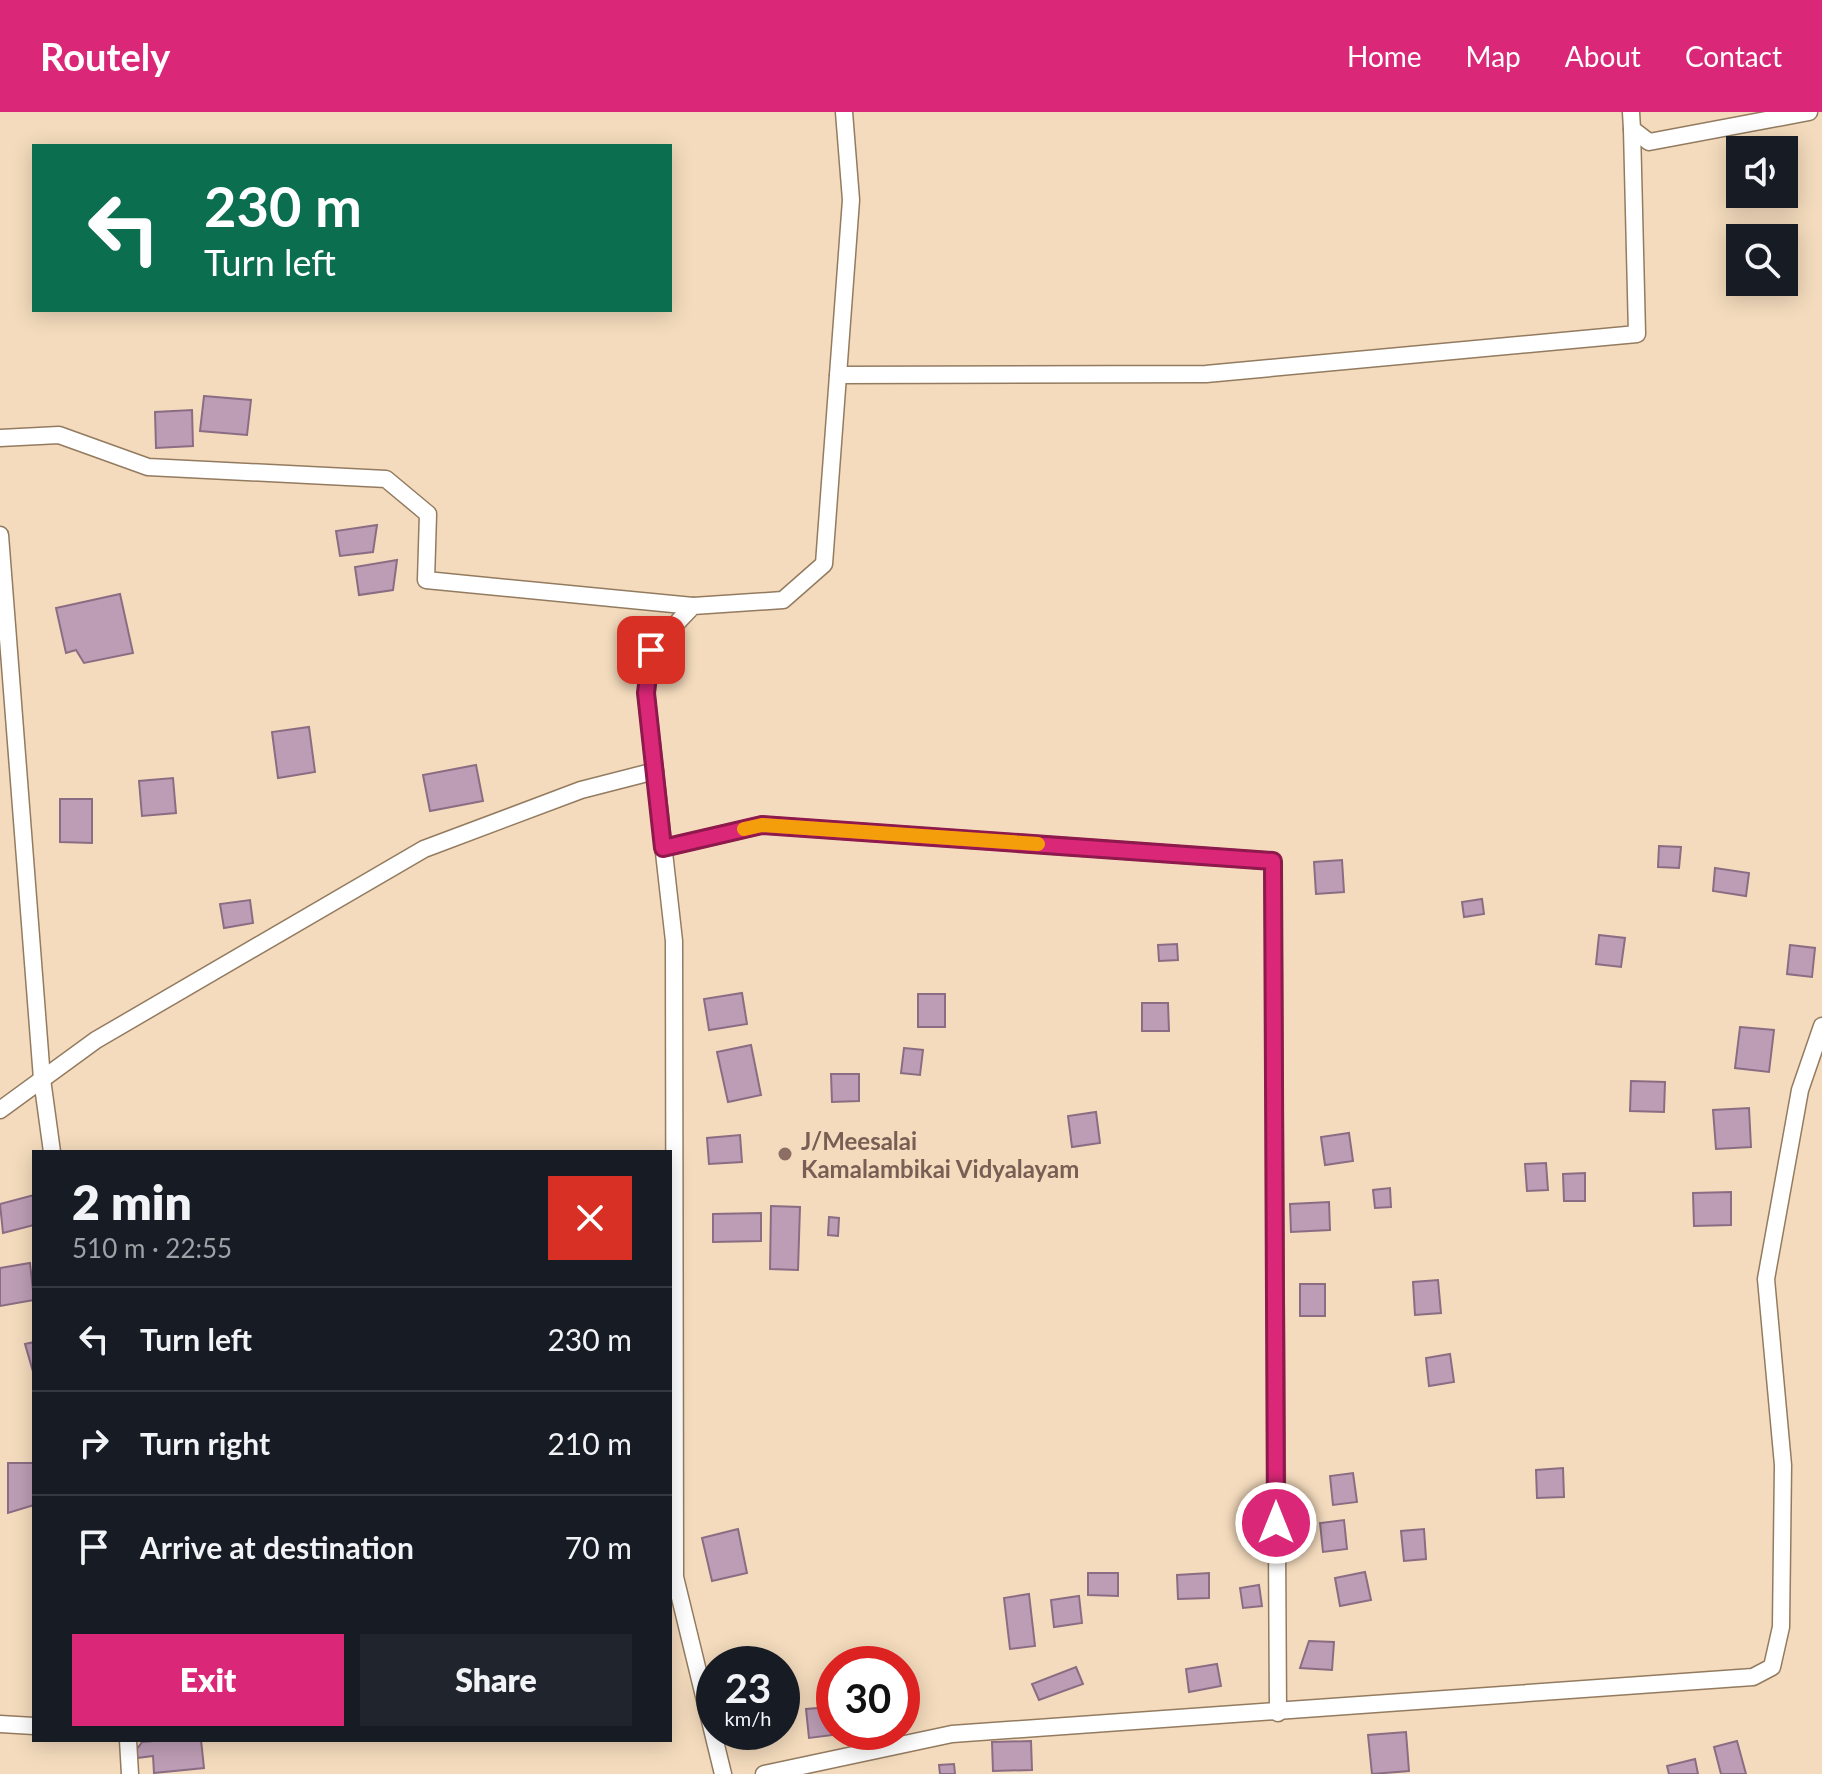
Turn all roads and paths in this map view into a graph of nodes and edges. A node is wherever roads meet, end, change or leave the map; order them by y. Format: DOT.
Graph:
graph roads {
  1 [pos="844,112"];
  2 [pos="1631,112"];
  3 [pos="1809,112"];
  4 [pos="1632,129"];
  5 [pos="838,375"];
  6 [pos="0,438"];
  7 [pos="0,535"];
  8 [pos="693,606"];
  9 [pos="655,771"];
  10 [pos="663,848"];
  11 [pos="1822,1026"];
  12 [pos="42,1079"];
  13 [pos="0,1110"];
  14 [pos="52,1150"];
  15 [pos="1278,1713"];
  16 [pos="0,1724"];
  17 [pos="32,1726"];
  18 [pos="128,1742"];
  19 [pos="130,1774"];
  20 [pos="723,1774"];
  21 [pos="764,1774"];
  1 -- 5 [label="street"];
  2 -- 4 [label="street"];
  3 -- 4 [label="street"];
  4 -- 5 [label="street"];
  5 -- 8 [label="street"];
  6 -- 8 [label="street"];
  7 -- 12 [label="street"];
  8 -- 9 [label="street"];
  9 -- 10 [label="street"];
  9 -- 12 [label="street"];
  10 -- 15 [label="street"];
  10 -- 20 [label="street"];
  11 -- 15 [label="street"];
  12 -- 13 [label="street"];
  12 -- 14 [label="street"];
  15 -- 21 [label="street"];
  16 -- 17 [label="street"];
  18 -- 19 [label="street"];
}
